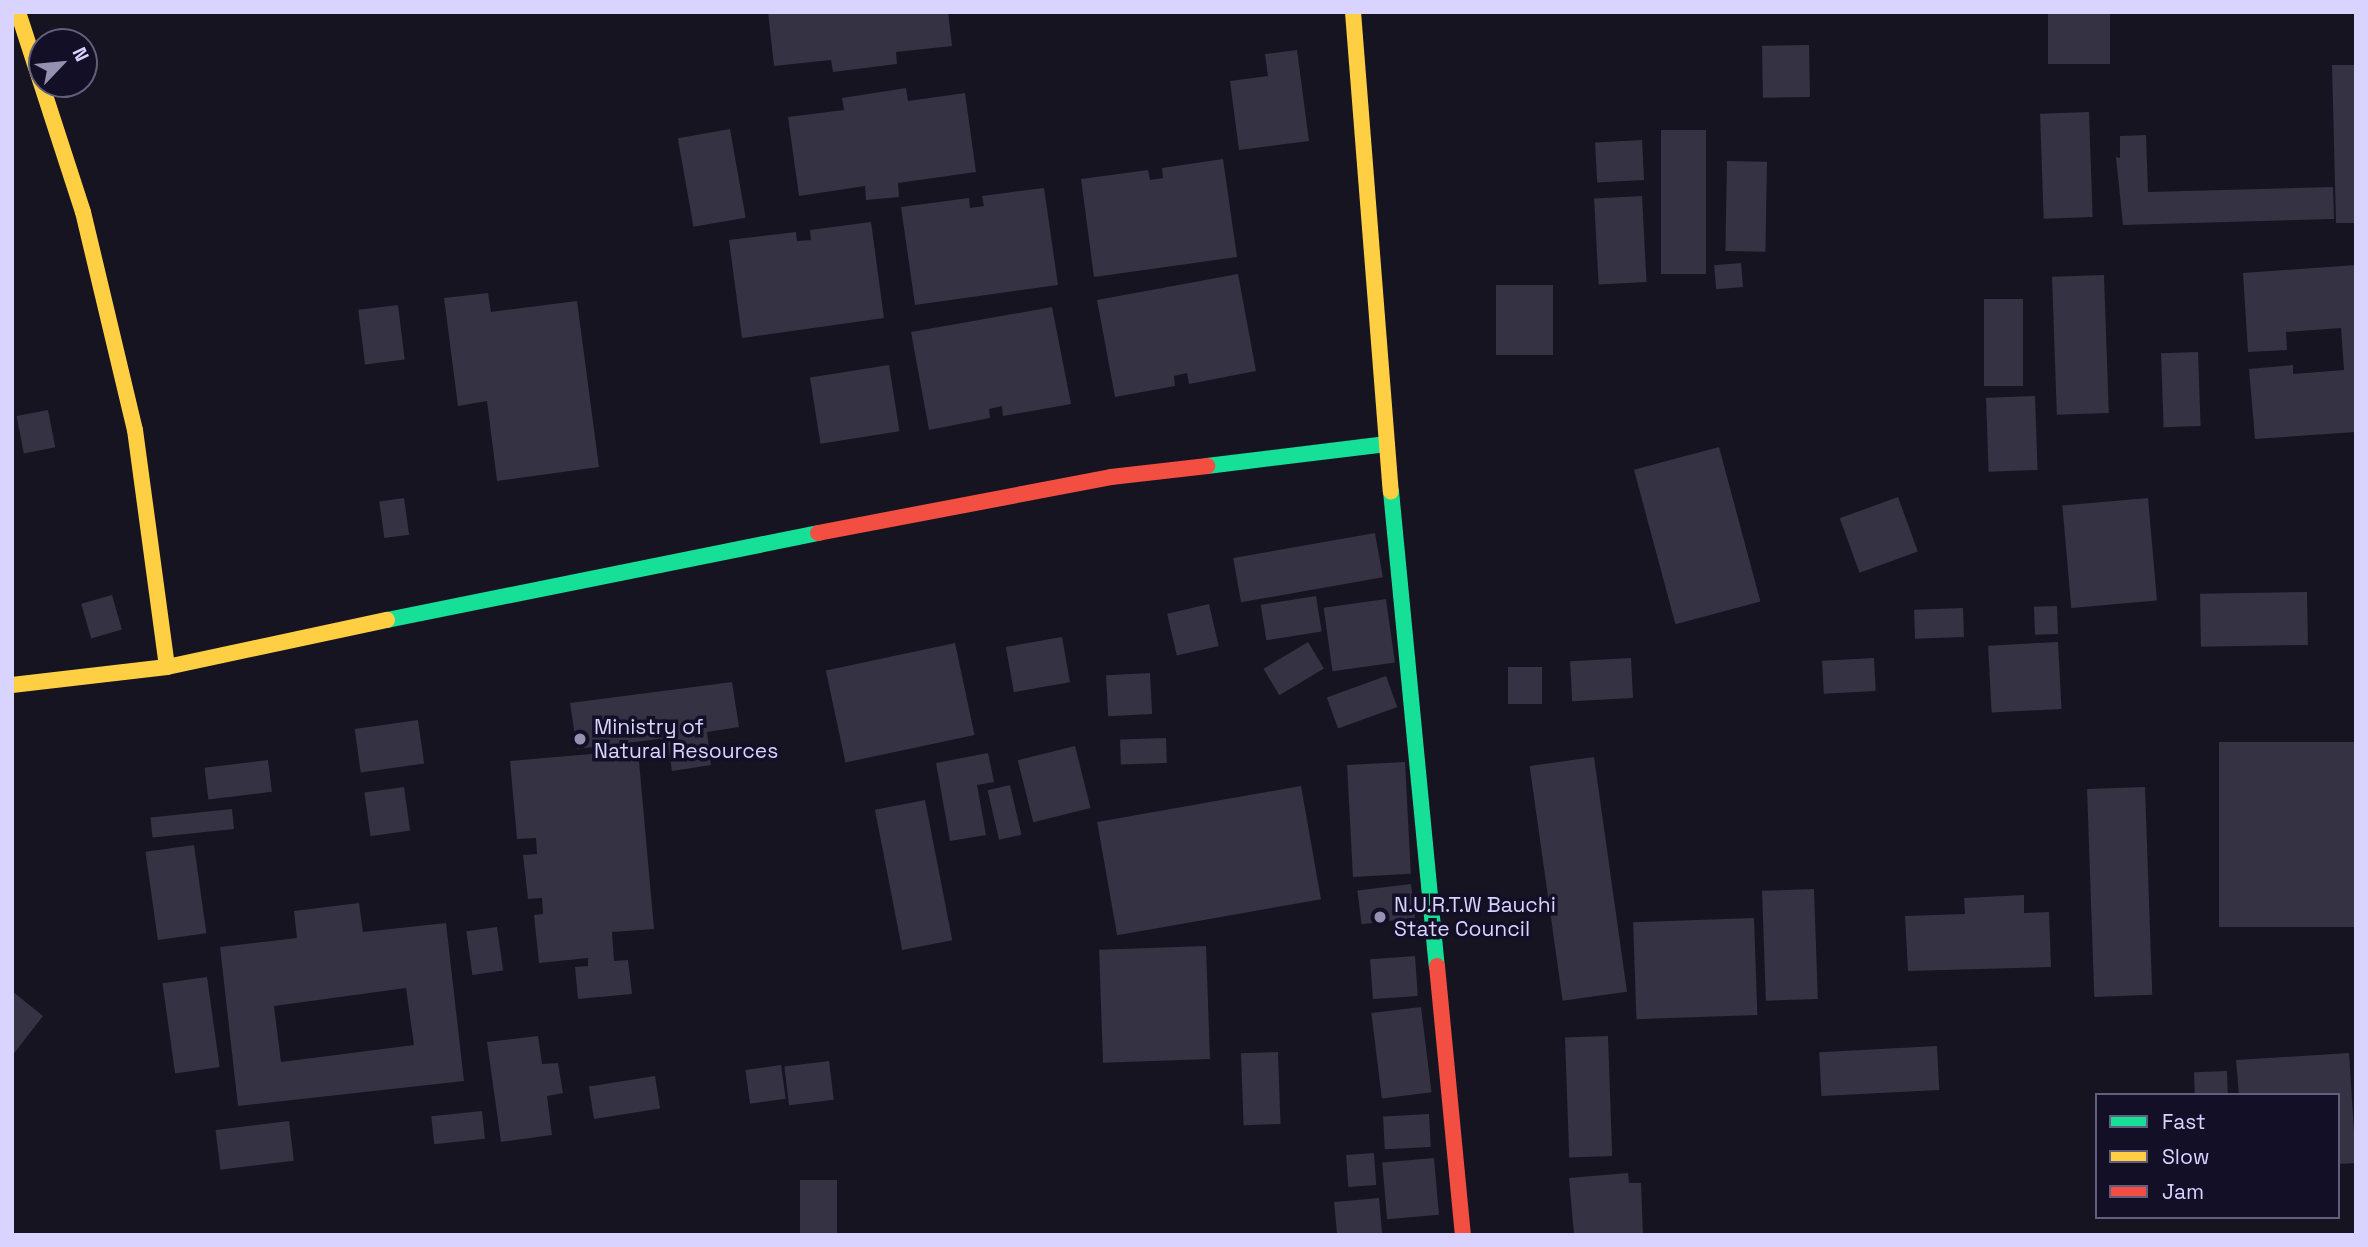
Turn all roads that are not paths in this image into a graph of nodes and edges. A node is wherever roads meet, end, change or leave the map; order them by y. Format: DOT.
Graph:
graph roads {
  1 [pos="18,12"];
  2 [pos="1353,12"];
  3 [pos="1387,444"];
  4 [pos="167,667"];
  5 [pos="12,685"];
  6 [pos="1463,1235"];
  1 -- 4 [label="street"];
  2 -- 3 [label="street"];
  3 -- 4 [label="street"];
  3 -- 6 [label="street"];
  4 -- 5 [label="street"];
}
